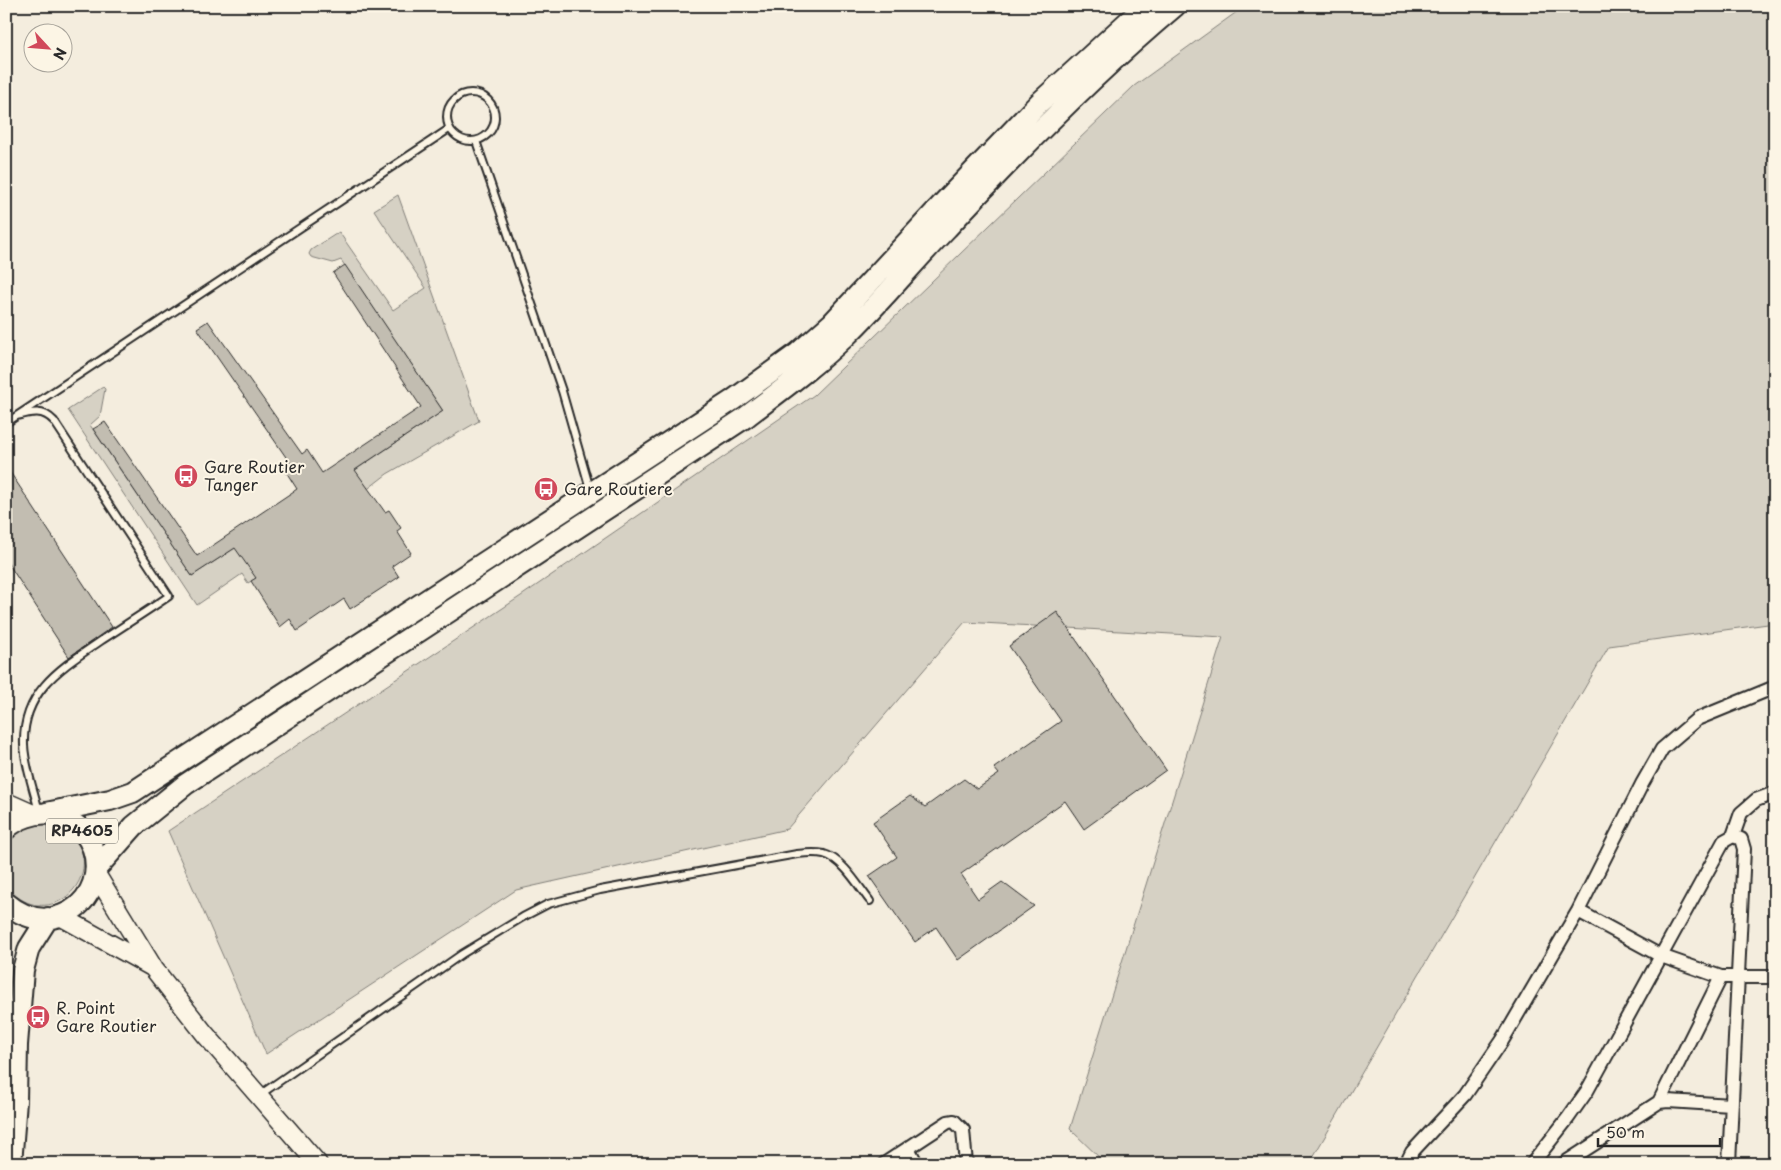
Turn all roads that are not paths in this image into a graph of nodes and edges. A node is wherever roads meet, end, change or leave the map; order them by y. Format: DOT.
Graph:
graph roads {
  1 [pos="1145,6"];
  2 [pos="1175,6"];
  3 [pos="449,129"];
  4 [pos="476,141"];
  5 [pos="18,416"];
  6 [pos="6,423"];
  7 [pos="592,492"];
  8 [pos="1775,687"];
  9 [pos="1775,793"];
  10 [pos="6,802"];
  11 [pos="39,814"];
  12 [pos="6,829"];
  13 [pos="1733,836"];
  14 [pos="96,871"];
  15 [pos="870,901"];
  16 [pos="6,903"];
  17 [pos="1578,911"];
  18 [pos="54,917"];
  19 [pos="1661,956"];
  20 [pos="154,969"];
  21 [pos="1721,977"];
  22 [pos="1738,977"];
  23 [pos="1775,977"];
  24 [pos="259,1096"];
  25 [pos="1659,1102"];
  26 [pos="1732,1105"];
  27 [pos="908,1148"];
  28 [pos="10,1164"];
  29 [pos="318,1164"];
  30 [pos="884,1164"];
  31 [pos="914,1164"];
  32 [pos="966,1164"];
  33 [pos="1406,1164"];
  34 [pos="1532,1164"];
  35 [pos="1563,1164"];
  36 [pos="1729,1164"];
  1 -- 7 [label="main road"];
  2 -- 14 [label="main road"];
  3 -- 4 [label="lane"];
  3 -- 4 [label="lane"];
  3 -- 5 [label="lane"];
  4 -- 7 [label="lane"];
  5 -- 6 [label="lane"];
  5 -- 11 [label="lane"];
  7 -- 11 [label="main road"];
  8 -- 17 [label="street"];
  9 -- 13 [label="street"];
  10 -- 11 [label="street, RP4605"];
  11 -- 12 [label="main road, RP4605"];
  11 -- 14 [label="main road, RP4605"];
  13 -- 19 [label="street"];
  13 -- 22 [label="street"];
  14 -- 18 [label="main road"];
  14 -- 20 [label="street, RP4605"];
  15 -- 24 [label="lane"];
  16 -- 18 [label="main road, RP4605"];
  17 -- 19 [label="street"];
  17 -- 33 [label="street"];
  18 -- 20 [label="street, RP4605"];
  18 -- 28 [label="main road"];
  19 -- 21 [label="street"];
  19 -- 34 [label="street"];
  20 -- 24 [label="street, RP4605"];
  21 -- 22 [label="street"];
  21 -- 25 [label="street"];
  22 -- 23 [label="street"];
  22 -- 26 [label="street"];
  24 -- 29 [label="street, RP4605"];
  25 -- 26 [label="street"];
  25 -- 35 [label="street"];
  26 -- 36 [label="street"];
  27 -- 30 [label="street"];
  27 -- 31 [label="street"];
  27 -- 32 [label="street"];
}
